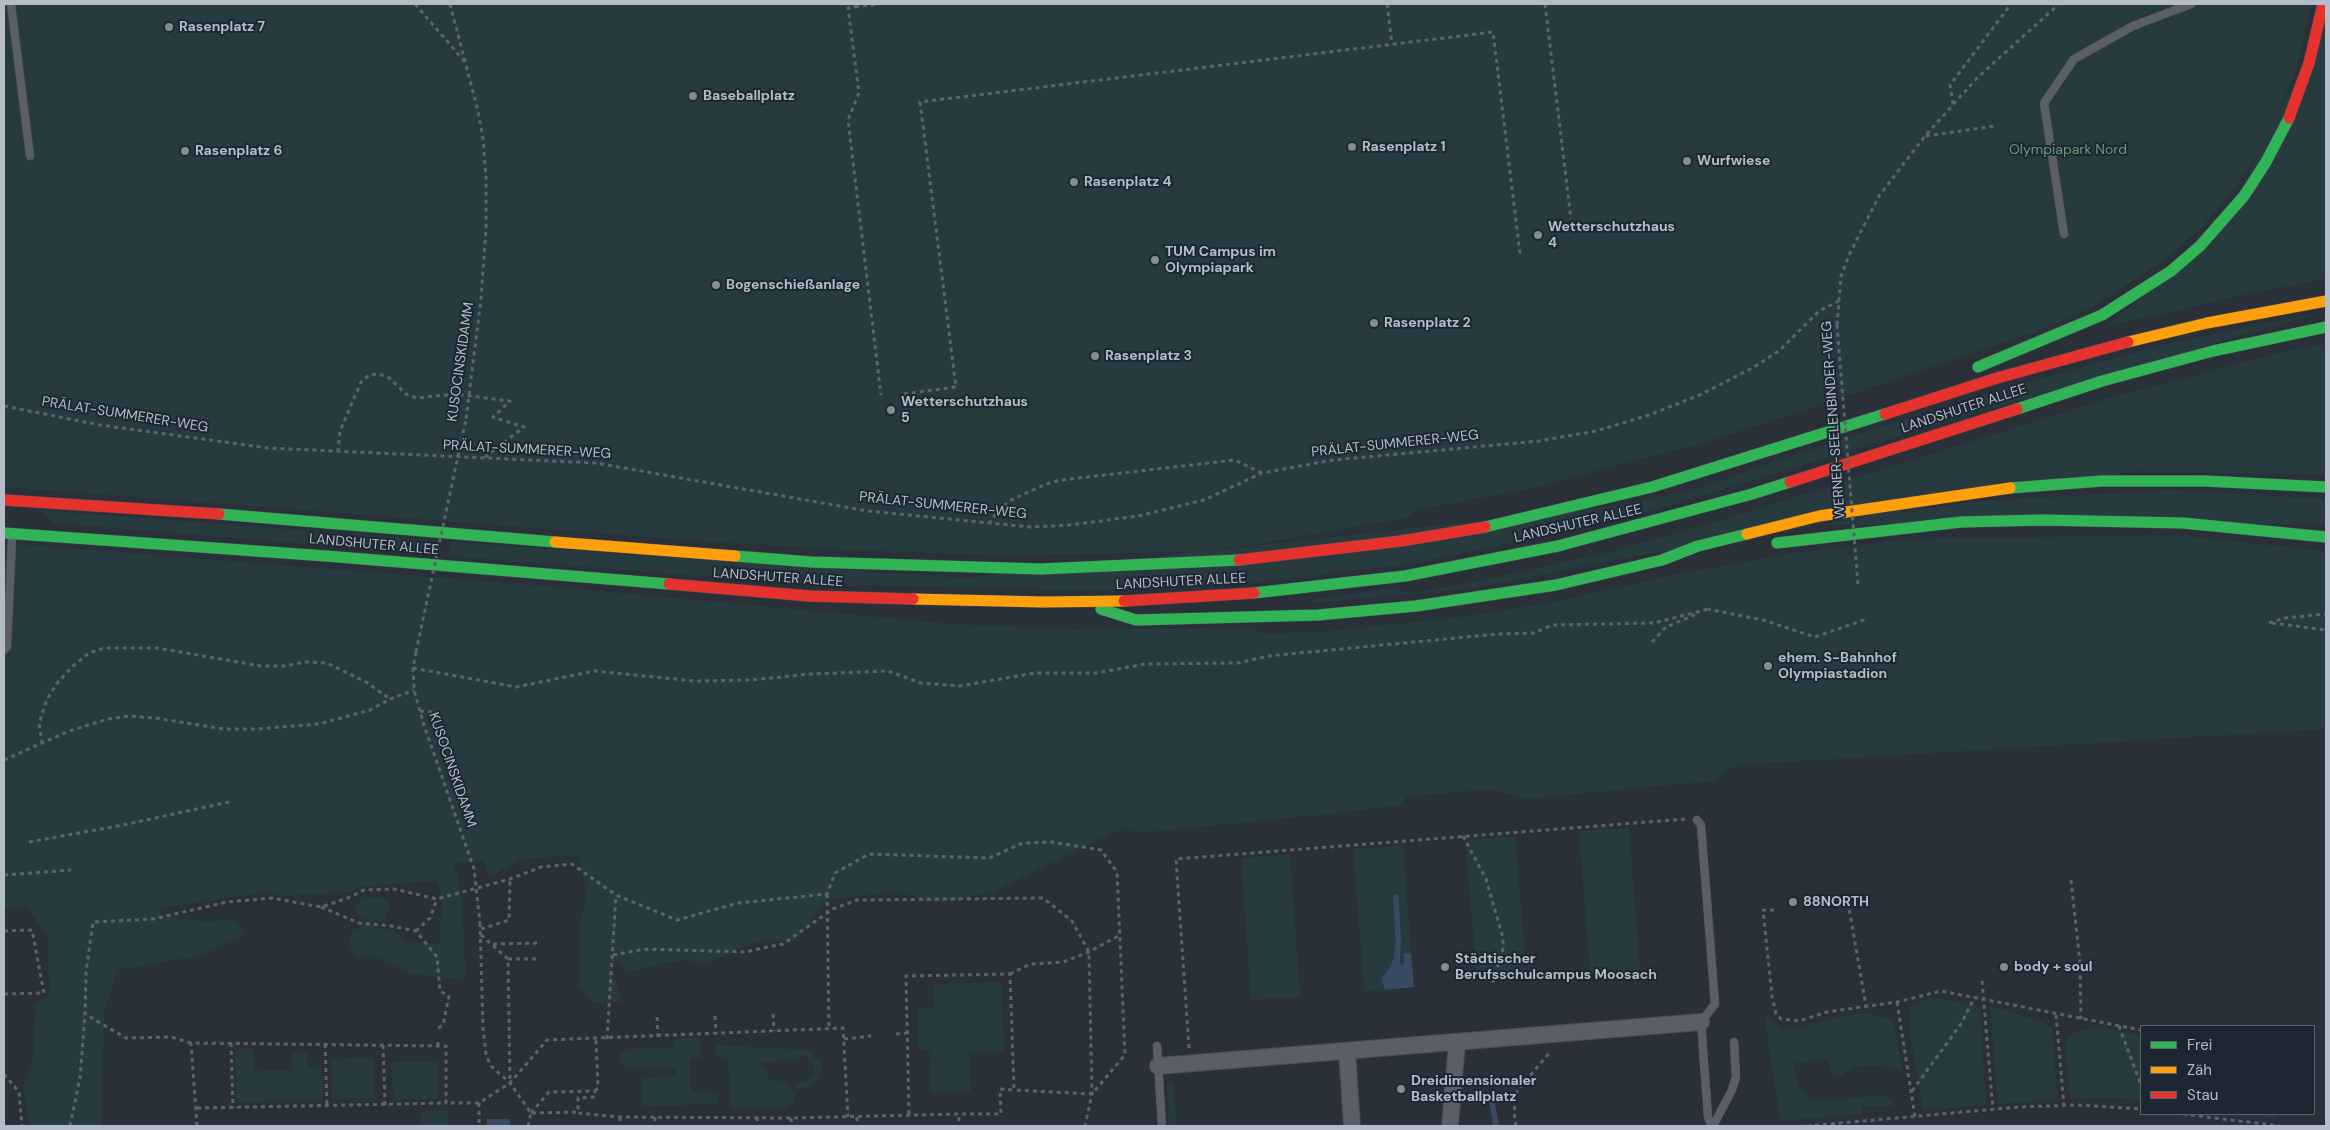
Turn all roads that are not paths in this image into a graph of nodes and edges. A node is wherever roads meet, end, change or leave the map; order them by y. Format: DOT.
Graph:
graph roads {
  1 [pos="11,4"];
  2 [pos="2192,4"];
  3 [pos="2323,4"];
  4 [pos="30,156"];
  5 [pos="2064,234"];
  6 [pos="2326,300"];
  7 [pos="2326,327"];
  8 [pos="1893,412"];
  9 [pos="2326,487"];
  10 [pos="4,500"];
  11 [pos="8,533"];
  12 [pos="2326,537"];
  13 [pos="1768,544"];
  14 [pos="1732,550"];
  15 [pos="1662,560"];
  16 [pos="1079,601"];
  17 [pos="4,650"];
  18 [pos="1697,820"];
  19 [pos="1701,1022"];
  20 [pos="1457,1042"];
  21 [pos="1734,1042"];
  22 [pos="1157,1046"];
  23 [pos="1347,1051"];
  24 [pos="1158,1066"];
  25 [pos="1162,1126"];
  26 [pos="1352,1126"];
  27 [pos="1450,1126"];
  28 [pos="1713,1126"];
  1 -- 4 [label="lane"];
  2 -- 5 [label="lane"];
  3 -- 8 [label="highway"];
  6 -- 8 [label="highway, LANDSHUTER ALLEE"];
  7 -- 16 [label="highway, LANDSHUTER ALLEE"];
  8 -- 10 [label="highway, LANDSHUTER ALLEE"];
  9 -- 15 [label="highway"];
  11 -- 16 [label="highway, LANDSHUTER ALLEE"];
  11 -- 17 [label="lane"];
  12 -- 13 [label="highway"];
  14 -- 15 [label="highway"];
  15 -- 16 [label="highway"];
  18 -- 19 [label="lane"];
  19 -- 20 [label="street"];
  19 -- 28 [label="lane"];
  20 -- 23 [label="street"];
  20 -- 27 [label="street"];
  21 -- 28 [label="lane"];
  22 -- 24 [label="lane"];
  23 -- 24 [label="street"];
  23 -- 26 [label="street"];
  24 -- 25 [label="lane"];
}
